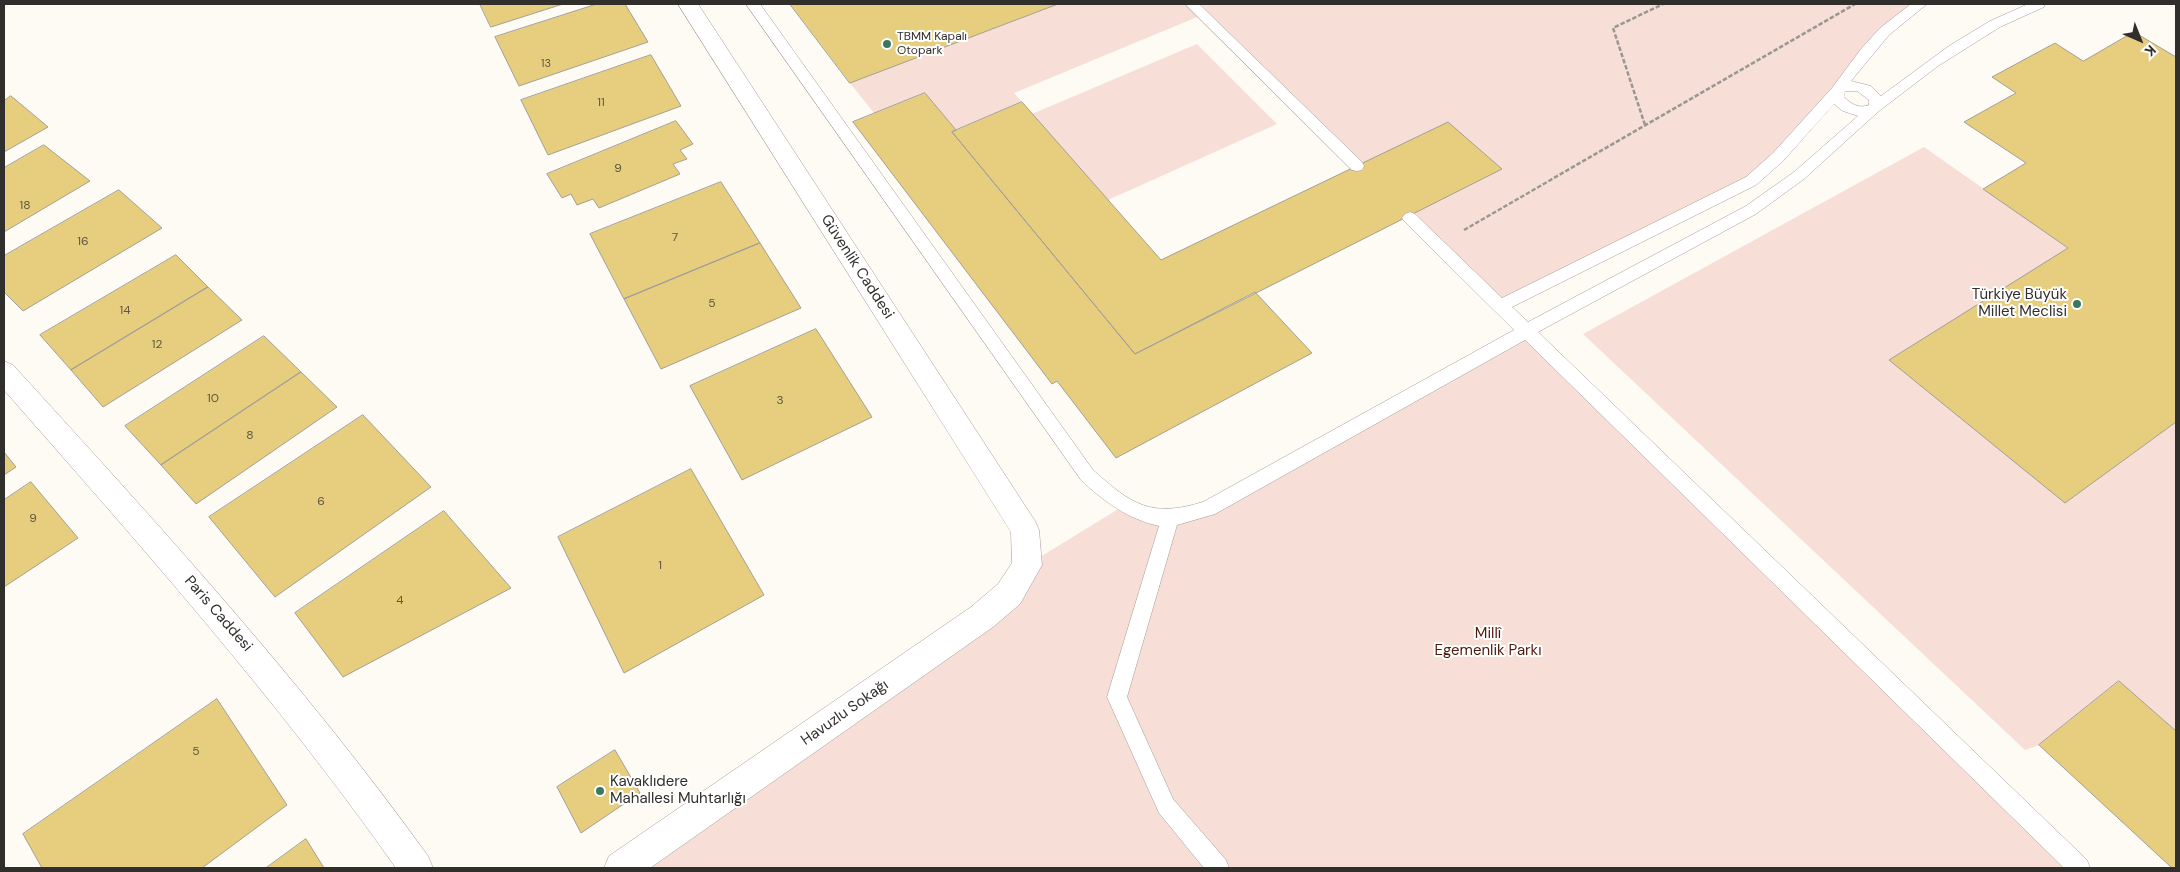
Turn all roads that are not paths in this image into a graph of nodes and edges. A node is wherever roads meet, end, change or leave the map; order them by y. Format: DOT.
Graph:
graph roads {
  1 [pos="688,4"];
  2 [pos="753,4"];
  3 [pos="1190,4"];
  4 [pos="1920,4"];
  5 [pos="2039,4"];
  6 [pos="1838,90"];
  7 [pos="1874,108"];
  8 [pos="1356,166"];
  9 [pos="1410,218"];
  10 [pos="1500,306"];
  11 [pos="1526,331"];
  12 [pos="4,372"];
  13 [pos="1170,518"];
  14 [pos="1025,530"];
  15 [pos="416,868"];
  16 [pos="621,868"];
  17 [pos="1218,868"];
  18 [pos="2080,868"];
  1 -- 14 [label="main road, Güvenlik Caddesi"];
  2 -- 13 [label="lane"];
  3 -- 8 [label="lane"];
  4 -- 6 [label="lane"];
  5 -- 7 [label="lane"];
  6 -- 7 [label="lane"];
  6 -- 7 [label="lane"];
  6 -- 10 [label="lane"];
  7 -- 11 [label="lane"];
  9 -- 10 [label="lane"];
  10 -- 11 [label="lane"];
  11 -- 13 [label="lane"];
  11 -- 18 [label="lane"];
  12 -- 15 [label="main road, Paris Caddesi"];
  13 -- 17 [label="lane"];
  14 -- 16 [label="main road, Havuzlu Sokağı"];
}
